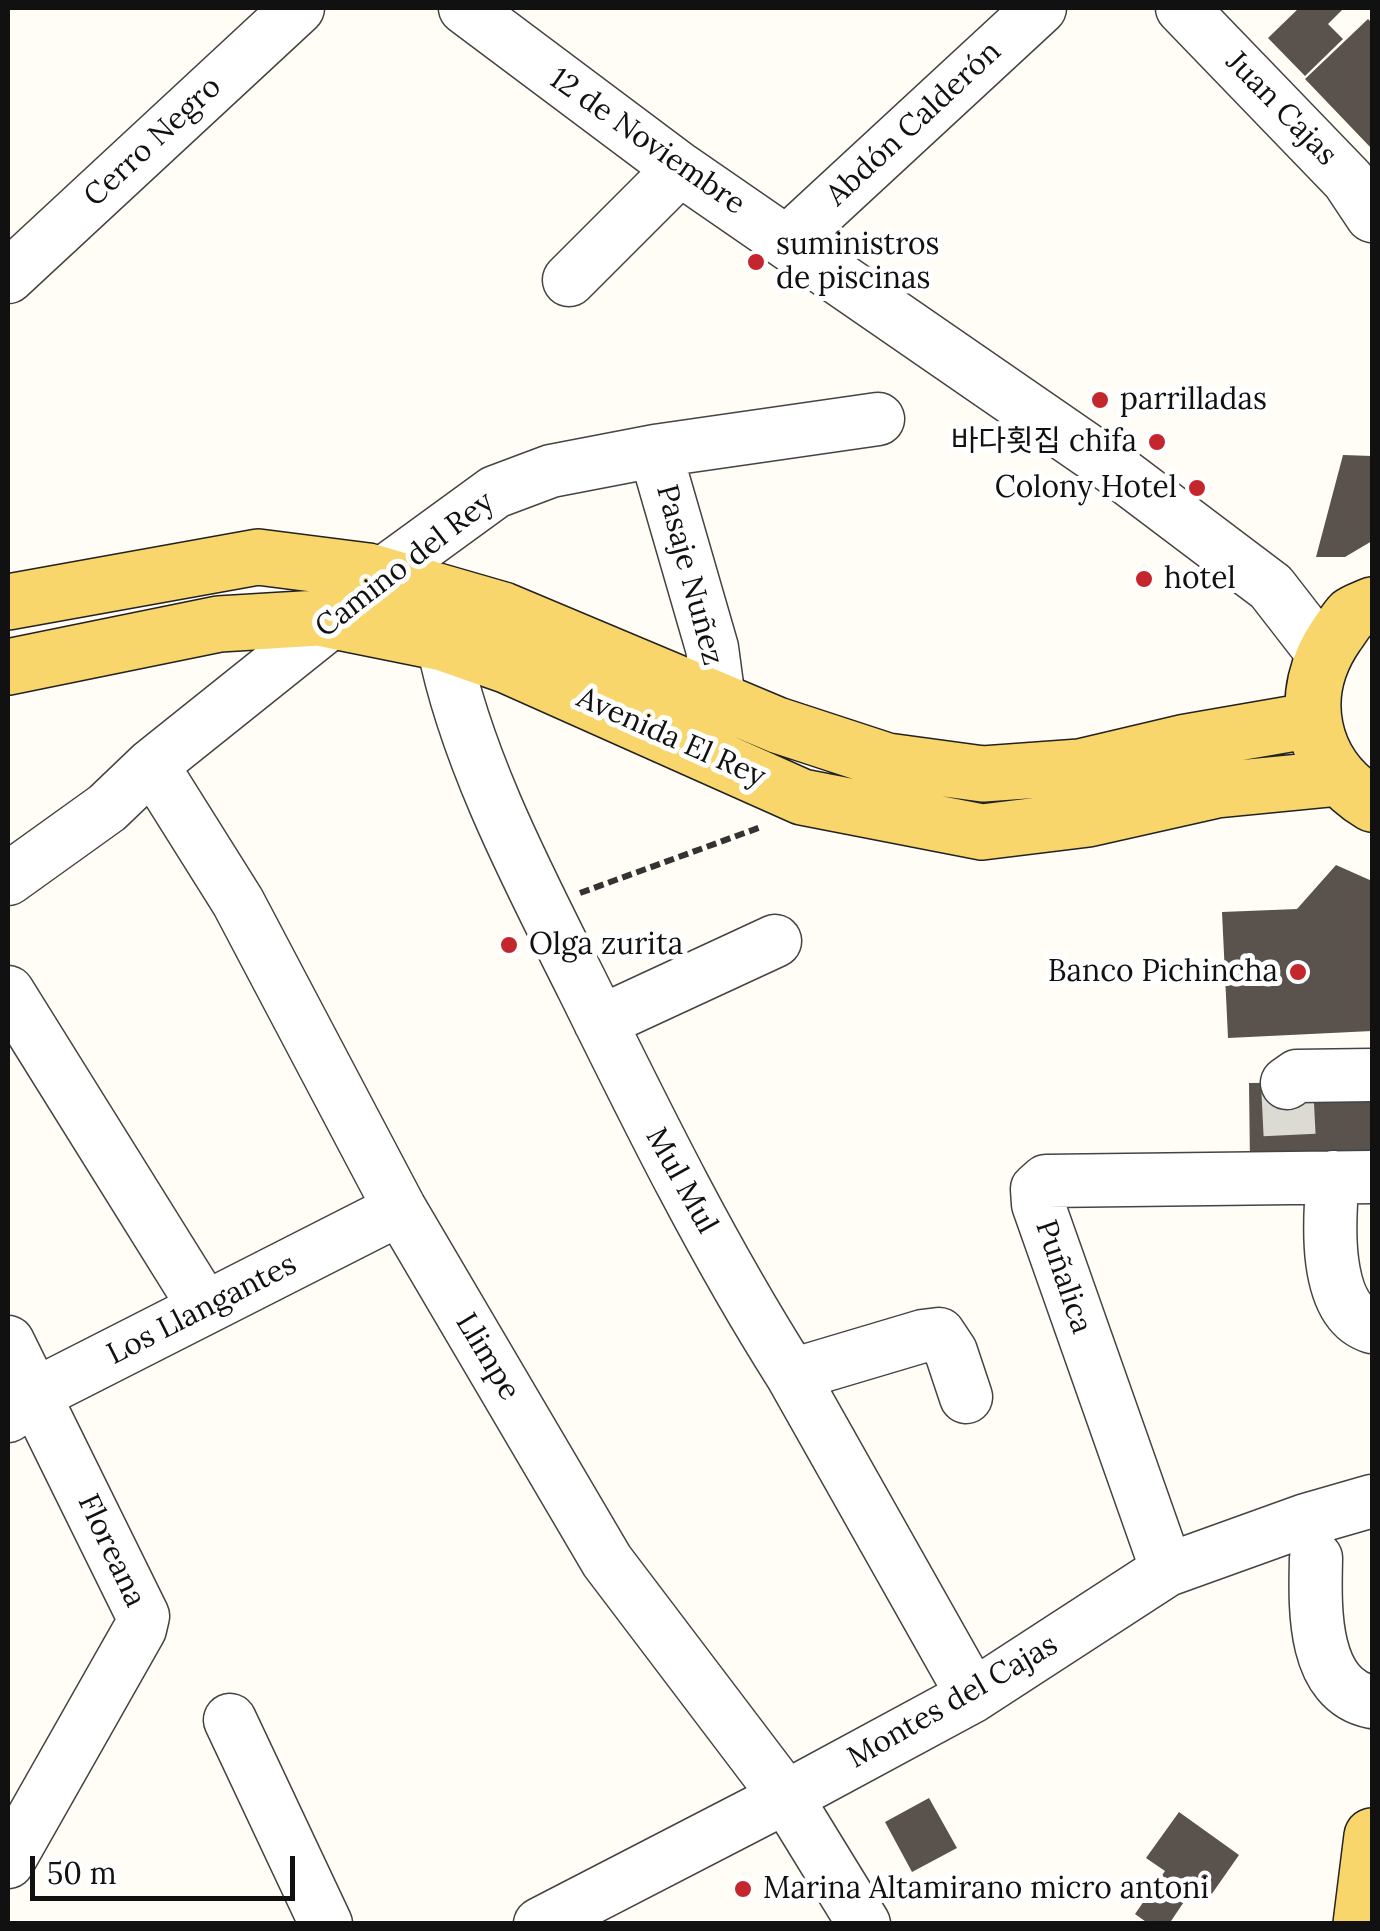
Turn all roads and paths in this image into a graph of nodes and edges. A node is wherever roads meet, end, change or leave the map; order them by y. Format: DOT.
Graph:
graph roads {
  1 [pos="298,8"];
  2 [pos="465,8"];
  3 [pos="1040,8"];
  4 [pos="1182,8"];
  5 [pos="680,169"];
  6 [pos="1372,216"];
  7 [pos="788,240"];
  8 [pos="8,277"];
  9 [pos="569,280"];
  10 [pos="878,419"];
  11 [pos="655,451"];
  12 [pos="381,575"];
  13 [pos="8,602"];
  14 [pos="332,620"];
  15 [pos="1349,624"];
  16 [pos="443,642"];
  17 [pos="8,667"];
  18 [pos="719,700"];
  19 [pos="1313,720"];
  20 [pos="152,765"];
  21 [pos="1356,791"];
  22 [pos="802,797"];
  23 [pos="8,879"];
  24 [pos="534,890"];
  25 [pos="775,941"];
  26 [pos="8,992"];
  27 [pos="600,1022"];
  28 [pos="1372,1075"];
  29 [pos="1287,1083"];
  30 [pos="1332,1186"];
  31 [pos="400,1209"];
  32 [pos="204,1308"];
  33 [pos="1372,1327"];
  34 [pos="8,1342"];
  35 [pos="792,1375"];
  36 [pos="966,1397"];
  37 [pos="22,1405"];
  38 [pos="1372,1502"];
  39 [pos="1316,1558"];
  40 [pos="1167,1570"];
  41 [pos="972,1696"];
  42 [pos="1372,1702"];
  43 [pos="230,1720"];
  44 [pos="786,1797"];
  45 [pos="1372,1836"];
  46 [pos="8,1862"];
  47 [pos="326,1924"];
  48 [pos="540,1924"];
  49 [pos="864,1924"];
  50 [pos="1361,1924"];
  1 -- 8 [label="street, Cerro Negro"];
  2 -- 5 [label="street, 12 de Noviembre"];
  3 -- 7 [label="street, Abdón Calderón"];
  4 -- 6 [label="street, Juan Cajas"];
  5 -- 7 [label="street, 12 de Noviembre"];
  5 -- 9 [label="street"];
  7 -- 15 [label="street, 12 de Noviembre"];
  10 -- 11 [label="street, Camino del Rey"];
  11 -- 12 [label="street, Camino del Rey"];
  11 -- 18 [label="street, Pasaje Nuñez"];
  12 -- 13 [label="main road, Avenida El Rey"];
  12 -- 14 [label="street, Camino del Rey"];
  12 -- 18 [label="main road, Avenida El Rey"];
  14 -- 16 [label="main road, Avenida El Rey"];
  14 -- 17 [label="main road, Avenida El Rey"];
  14 -- 20 [label="street, Camino del Rey"];
  15 -- 19 [label="main road"];
  16 -- 22 [label="main road, Avenida El Rey"];
  16 -- 24 [label="street, Mul Mul"];
  18 -- 19 [label="main road, Avenida El Rey"];
  19 -- 21 [label="main road"];
  20 -- 23 [label="street, Camino del Rey"];
  20 -- 31 [label="street, Llimpe"];
  21 -- 22 [label="main road, Avenida El Rey"];
  22 -- 24 [label="path"];
  24 -- 27 [label="street, Mul Mul"];
  25 -- 27 [label="street"];
  26 -- 32 [label="street"];
  27 -- 35 [label="street, Mul Mul"];
  28 -- 29 [label="street"];
  30 -- 33 [label="street"];
  30 -- 40 [label="street, Puñalica"];
  31 -- 32 [label="street, Los Llangantes"];
  31 -- 44 [label="street, Llimpe"];
  32 -- 37 [label="street, Los Llangantes"];
  34 -- 37 [label="street, Floreana"];
  35 -- 36 [label="street"];
  35 -- 41 [label="street, Mul Mul"];
  37 -- 46 [label="street, Floreana"];
  38 -- 40 [label="street, Montes del Cajas"];
  39 -- 42 [label="street"];
  40 -- 41 [label="street, Montes del Cajas"];
  41 -- 44 [label="street, Montes del Cajas"];
  43 -- 47 [label="street"];
  44 -- 48 [label="street, Montes del Cajas"];
  44 -- 49 [label="street, Llimpe"];
  45 -- 50 [label="main road"];
}
